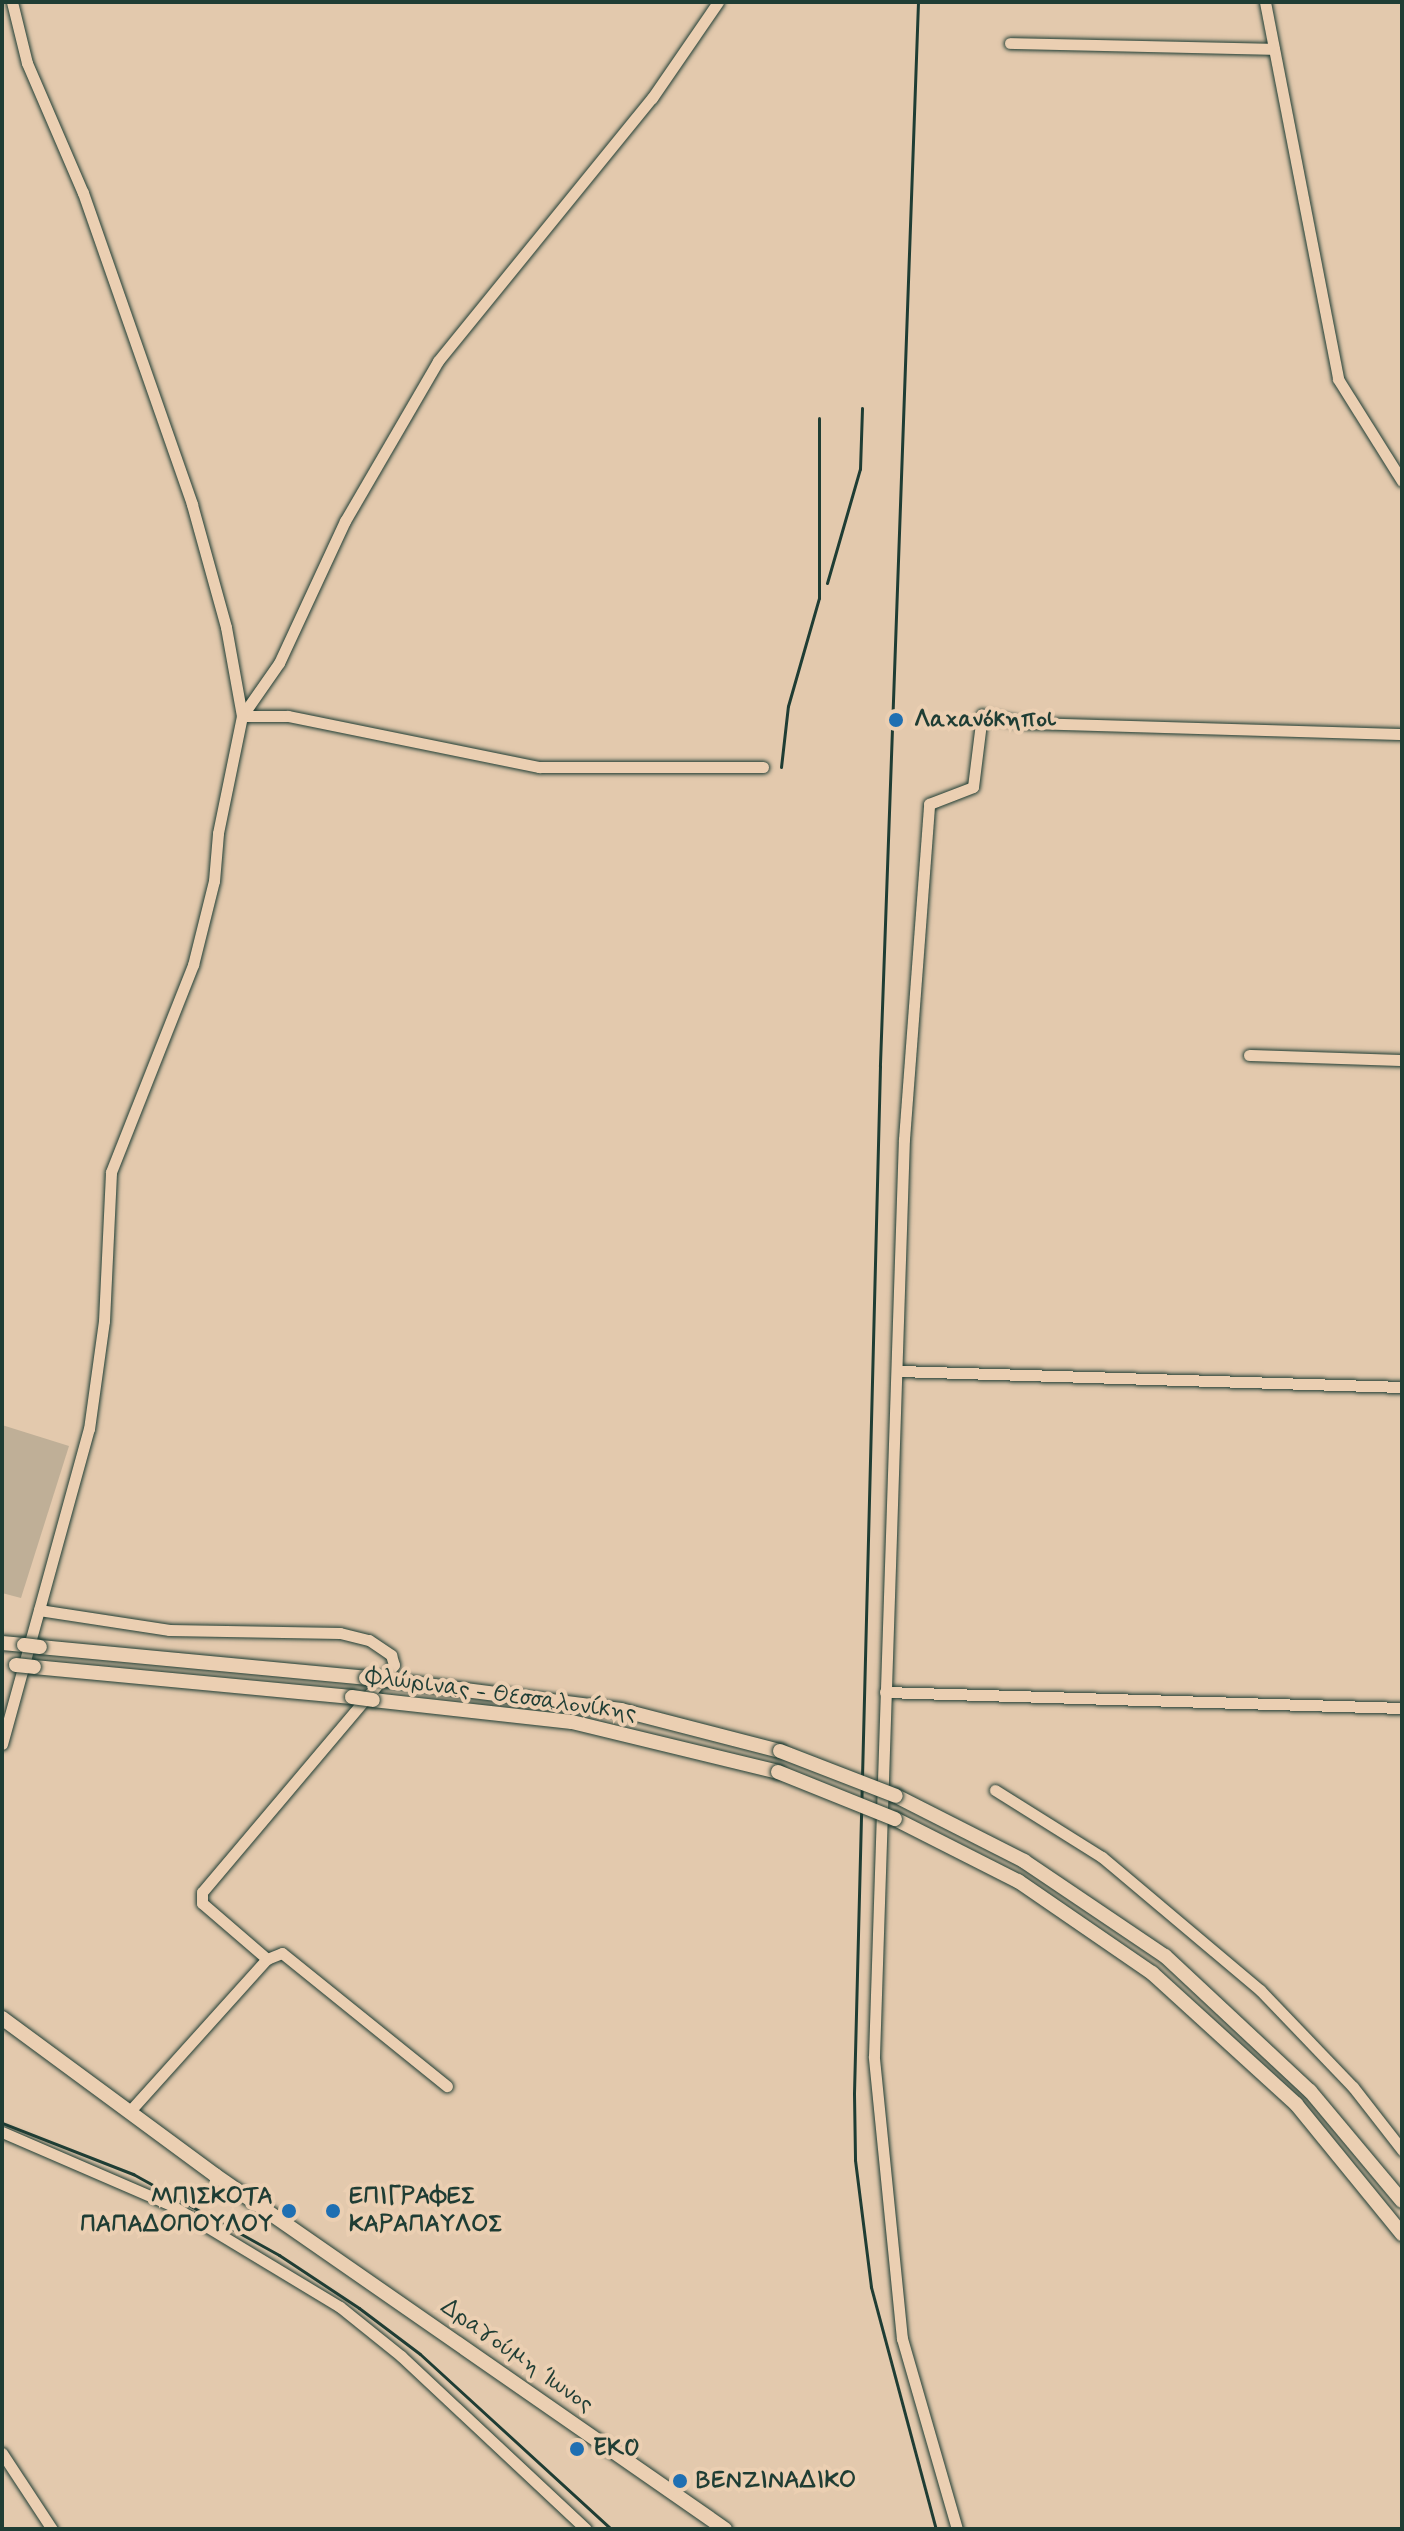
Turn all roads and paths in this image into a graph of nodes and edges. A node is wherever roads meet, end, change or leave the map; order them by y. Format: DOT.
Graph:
graph roads {
  1 [pos="12,2"];
  2 [pos="718,2"];
  3 [pos="1265,2"];
  4 [pos="1010,43"];
  5 [pos="1274,49"];
  6 [pos="1402,481"];
  7 [pos="242,716"];
  8 [pos="1402,734"];
  9 [pos="763,767"];
  10 [pos="1249,1055"];
  11 [pos="1402,1060"];
  12 [pos="899,1371"];
  13 [pos="1402,1387"];
  14 [pos="39,1610"];
  15 [pos="2,1643"];
  16 [pos="9,1664"];
  17 [pos="885,1692"];
  18 [pos="1402,1708"];
  19 [pos="2,1744"];
  20 [pos="995,1790"];
  21 [pos="267,1959"];
  22 [pos="2,2018"];
  23 [pos="447,2086"];
  24 [pos="129,2112"];
  25 [pos="2,2132"];
  26 [pos="1402,2150"];
  27 [pos="1402,2201"];
  28 [pos="1402,2234"];
  29 [pos="2,2453"];
  30 [pos="52,2529"];
  31 [pos="586,2529"];
  32 [pos="725,2529"];
  33 [pos="957,2529"];
  1 -- 7 [label="street"];
  2 -- 7 [label="street"];
  3 -- 5 [label="street"];
  4 -- 5 [label="street"];
  5 -- 6 [label="street"];
  7 -- 9 [label="street"];
  7 -- 14 [label="street"];
  8 -- 12 [label="street"];
  10 -- 11 [label="street"];
  12 -- 13 [label="street"];
  12 -- 17 [label="street"];
  14 -- 19 [label="street"];
  14 -- 21 [label="street"];
  15 -- 27 [label="main road, Φλώρινας - Θεσσαλονίκης, bridge"];
  16 -- 28 [label="main road, Φλώρινας - Θεσσαλονίκης, bridge"];
  17 -- 18 [label="street"];
  17 -- 33 [label="street"];
  20 -- 26 [label="street"];
  21 -- 23 [label="street"];
  21 -- 24 [label="street"];
  22 -- 24 [label="main road"];
  24 -- 32 [label="main road, Δραγούμη Ίωνος"];
  25 -- 31 [label="street"];
  29 -- 30 [label="street"];
}
